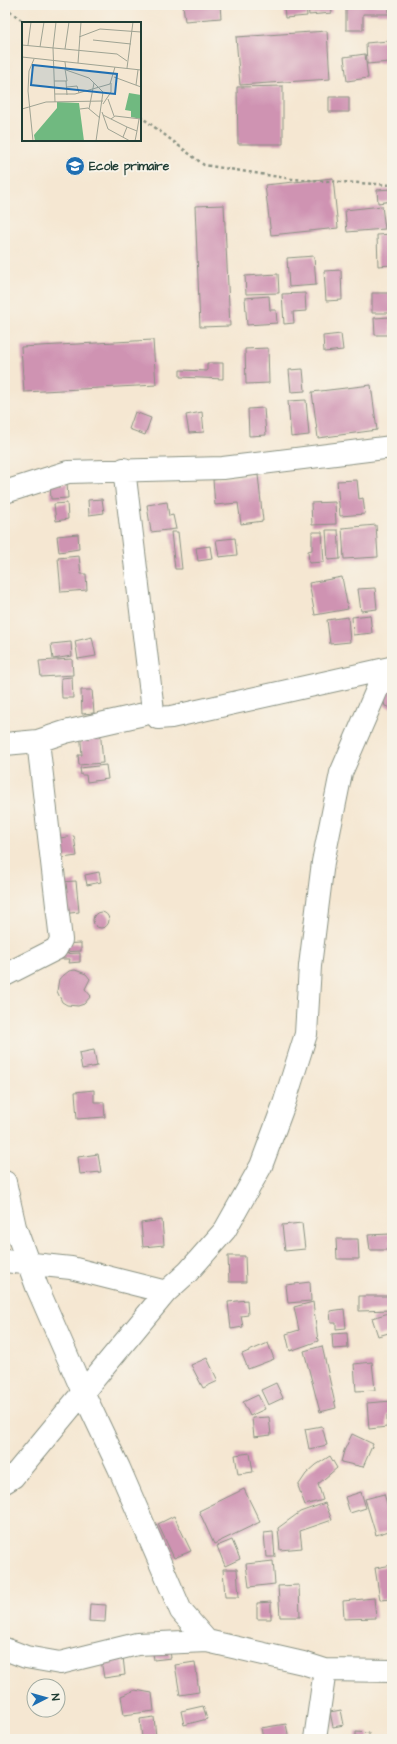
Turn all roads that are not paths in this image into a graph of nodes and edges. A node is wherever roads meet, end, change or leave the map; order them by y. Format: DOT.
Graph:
graph roads {
  1 [pos="392,447"];
  2 [pos="124,469"];
  3 [pos="5,492"];
  4 [pos="391,668"];
  5 [pos="153,712"];
  6 [pos="38,741"];
  7 [pos="5,744"];
  8 [pos="5,975"];
  9 [pos="5,1182"];
  10 [pos="5,1261"];
  11 [pos="28,1263"];
  12 [pos="166,1292"];
  13 [pos="83,1392"];
  14 [pos="5,1482"];
  15 [pos="207,1641"];
  16 [pos="5,1649"];
  17 [pos="325,1670"];
  18 [pos="392,1671"];
  19 [pos="315,1739"];
  1 -- 2 [label="street"];
  2 -- 3 [label="street"];
  2 -- 5 [label="street"];
  4 -- 5 [label="street"];
  4 -- 12 [label="street"];
  5 -- 6 [label="street"];
  6 -- 7 [label="street"];
  6 -- 8 [label="street"];
  9 -- 11 [label="street"];
  10 -- 11 [label="street"];
  11 -- 12 [label="street"];
  11 -- 13 [label="street"];
  12 -- 13 [label="street"];
  13 -- 14 [label="street"];
  13 -- 15 [label="street"];
  15 -- 16 [label="street"];
  15 -- 17 [label="street"];
  17 -- 18 [label="street"];
  17 -- 19 [label="street"];
}
